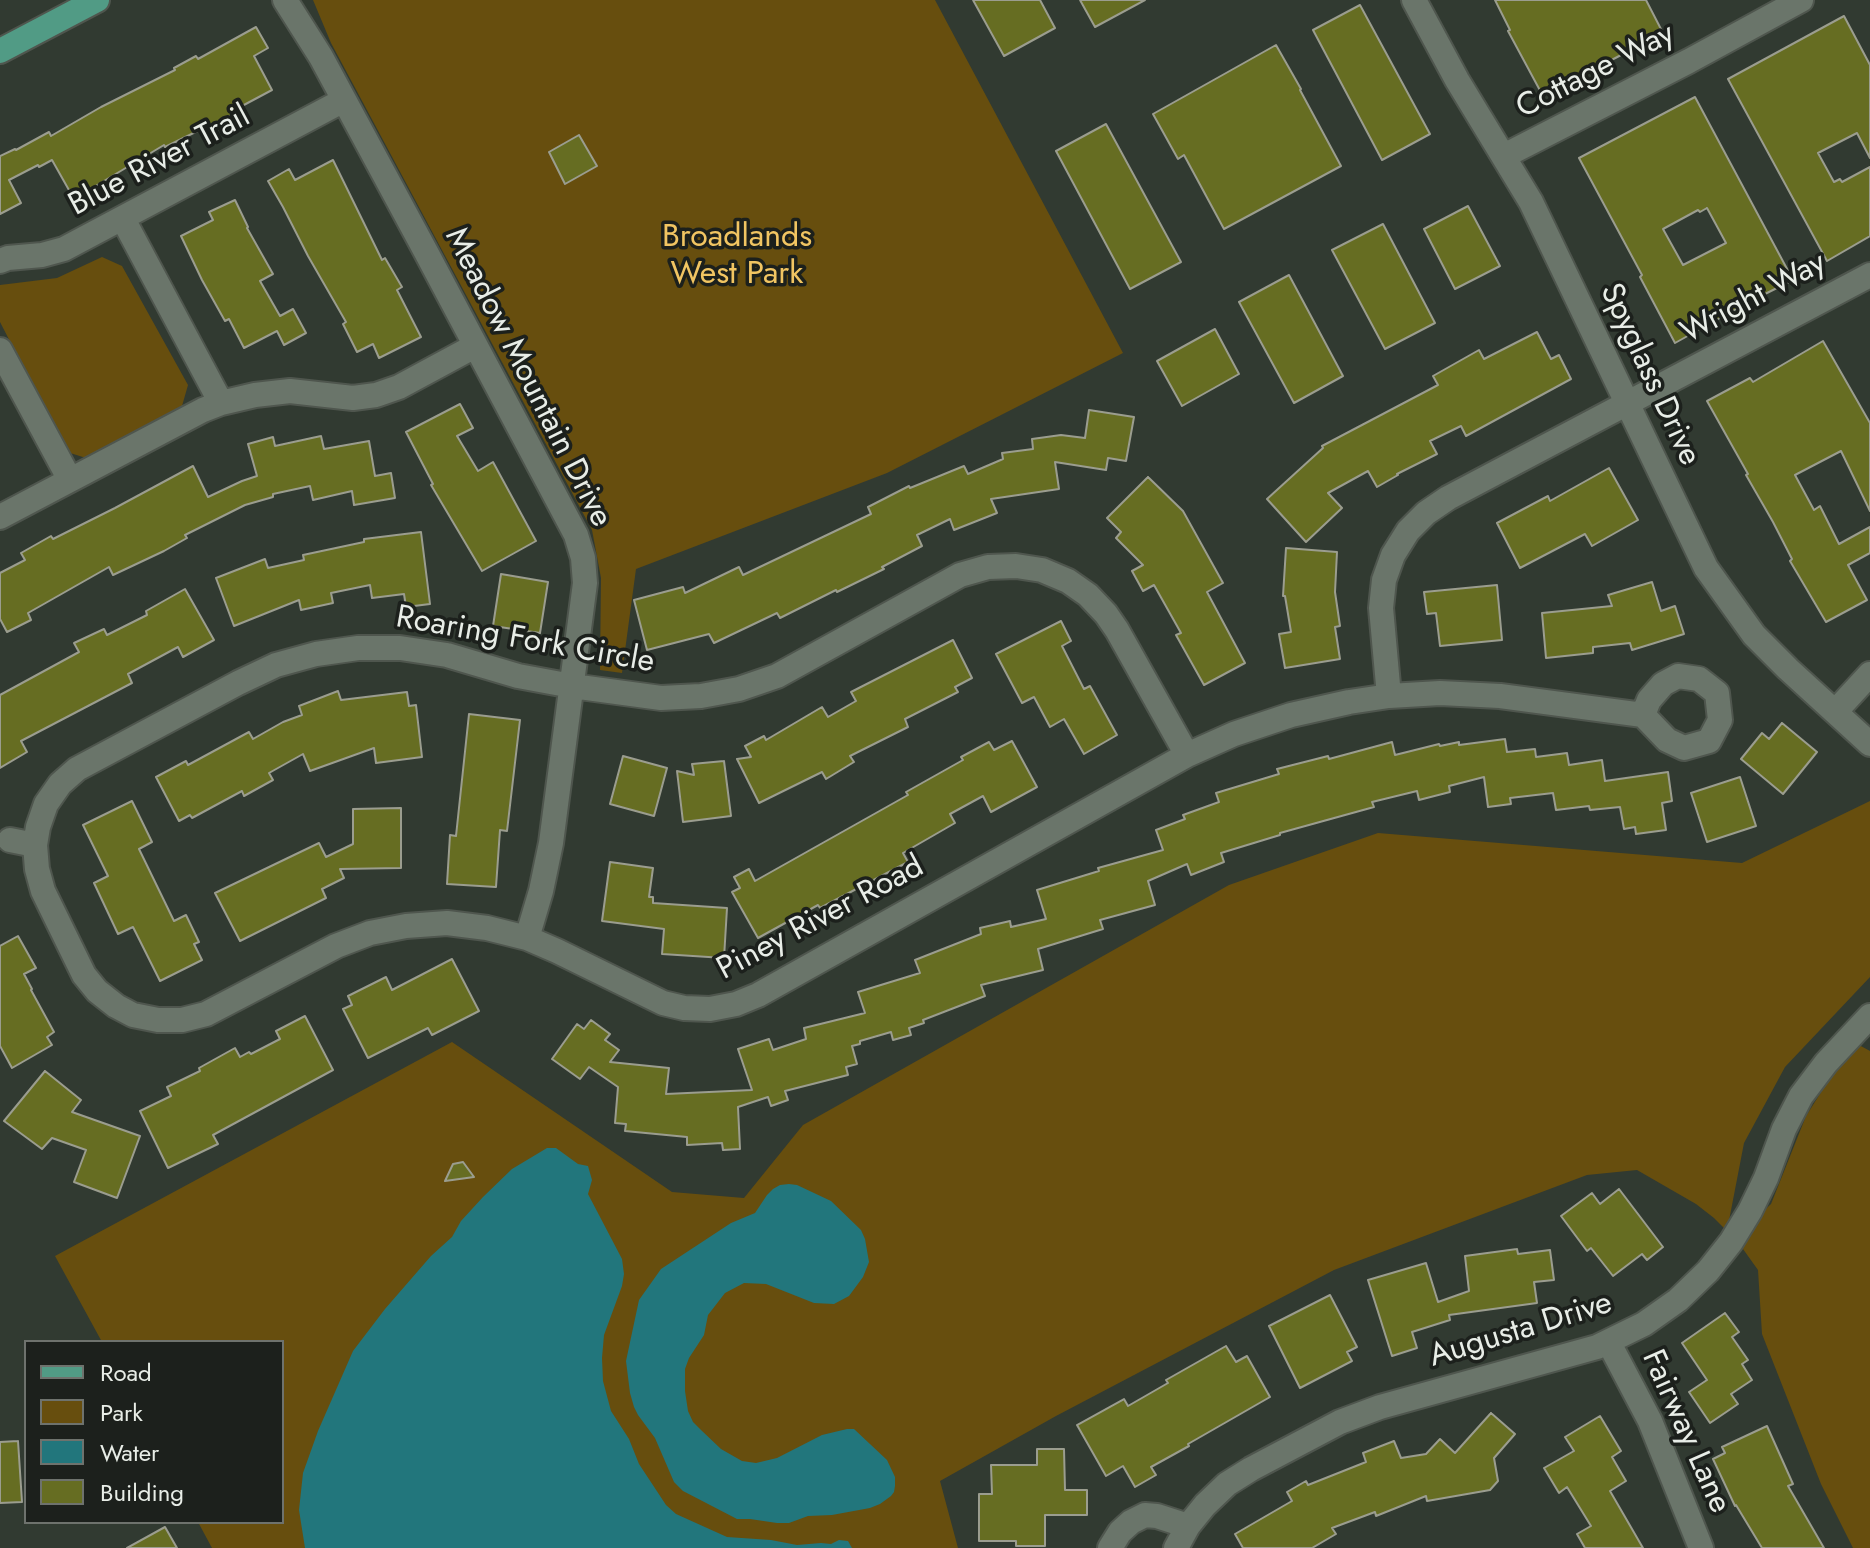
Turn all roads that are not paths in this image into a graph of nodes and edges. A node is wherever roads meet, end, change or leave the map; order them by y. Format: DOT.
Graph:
graph roads {
  1 [pos="97,0"];
  2 [pos="285,0"];
  3 [pos="304,0"];
  4 [pos="1414,0"];
  5 [pos="1801,0"];
  6 [pos="0,51"];
  7 [pos="321,57"];
  8 [pos="344,100"];
  9 [pos="1504,156"];
  10 [pos="123,219"];
  11 [pos="0,261"];
  12 [pos="1870,275"];
  13 [pos="475,346"];
  14 [pos="0,350"];
  15 [pos="221,403"];
  16 [pos="1626,403"];
  17 [pos="70,480"];
  18 [pos="0,517"];
  19 [pos="1870,674"];
  20 [pos="572,686"];
  21 [pos="1389,696"];
  22 [pos="1835,712"];
  23 [pos="1643,715"];
  24 [pos="1870,744"];
  25 [pos="1187,755"];
  26 [pos="10,840"];
  27 [pos="35,845"];
  28 [pos="527,938"];
  29 [pos="1870,1016"];
  30 [pos="129,1026"];
  31 [pos="1609,1343"];
  32 [pos="1188,1526"];
  33 [pos="1110,1548"];
  34 [pos="1176,1548"];
  35 [pos="1701,1548"];
  1 -- 6 [label="main road"];
  2 -- 7 [label="street, Meadow Mountain Drive"];
  3 -- 7 [label="street, Meadow Mountain Drive"];
  4 -- 9 [label="street, Spyglass Drive"];
  5 -- 9 [label="street, Cottage Way"];
  7 -- 8 [label="street, Meadow Mountain Drive"];
  8 -- 10 [label="street, Blue River Trail"];
  8 -- 13 [label="street, Meadow Mountain Drive"];
  9 -- 16 [label="street, Spyglass Drive"];
  10 -- 11 [label="street, Blue River Trail"];
  10 -- 15 [label="street"];
  12 -- 16 [label="street, Wright Way"];
  13 -- 15 [label="street"];
  13 -- 20 [label="street, Meadow Mountain Drive"];
  14 -- 17 [label="street"];
  15 -- 17 [label="street"];
  16 -- 21 [label="street"];
  16 -- 22 [label="street, Spyglass Drive"];
  17 -- 18 [label="street"];
  19 -- 22 [label="street"];
  20 -- 25 [label="street, Roaring Fork Circle"];
  20 -- 27 [label="street, Roaring Fork Circle"];
  20 -- 28 [label="street, Meadow Mountain Drive"];
  21 -- 23 [label="street, Piney River Road"];
  21 -- 25 [label="street, Piney River Road"];
  22 -- 24 [label="street, Spyglass Drive"];
  25 -- 28 [label="street, Piney River Road"];
  26 -- 27 [label="street"];
  27 -- 30 [label="street, Roaring Fork Circle"];
  28 -- 30 [label="street, Piney River Road"];
  29 -- 31 [label="street, Augusta Drive"];
  31 -- 32 [label="street, Augusta Drive"];
  31 -- 35 [label="street, Fairway Lane"];
  32 -- 33 [label="street"];
  32 -- 34 [label="street, Augusta Drive"];
}
